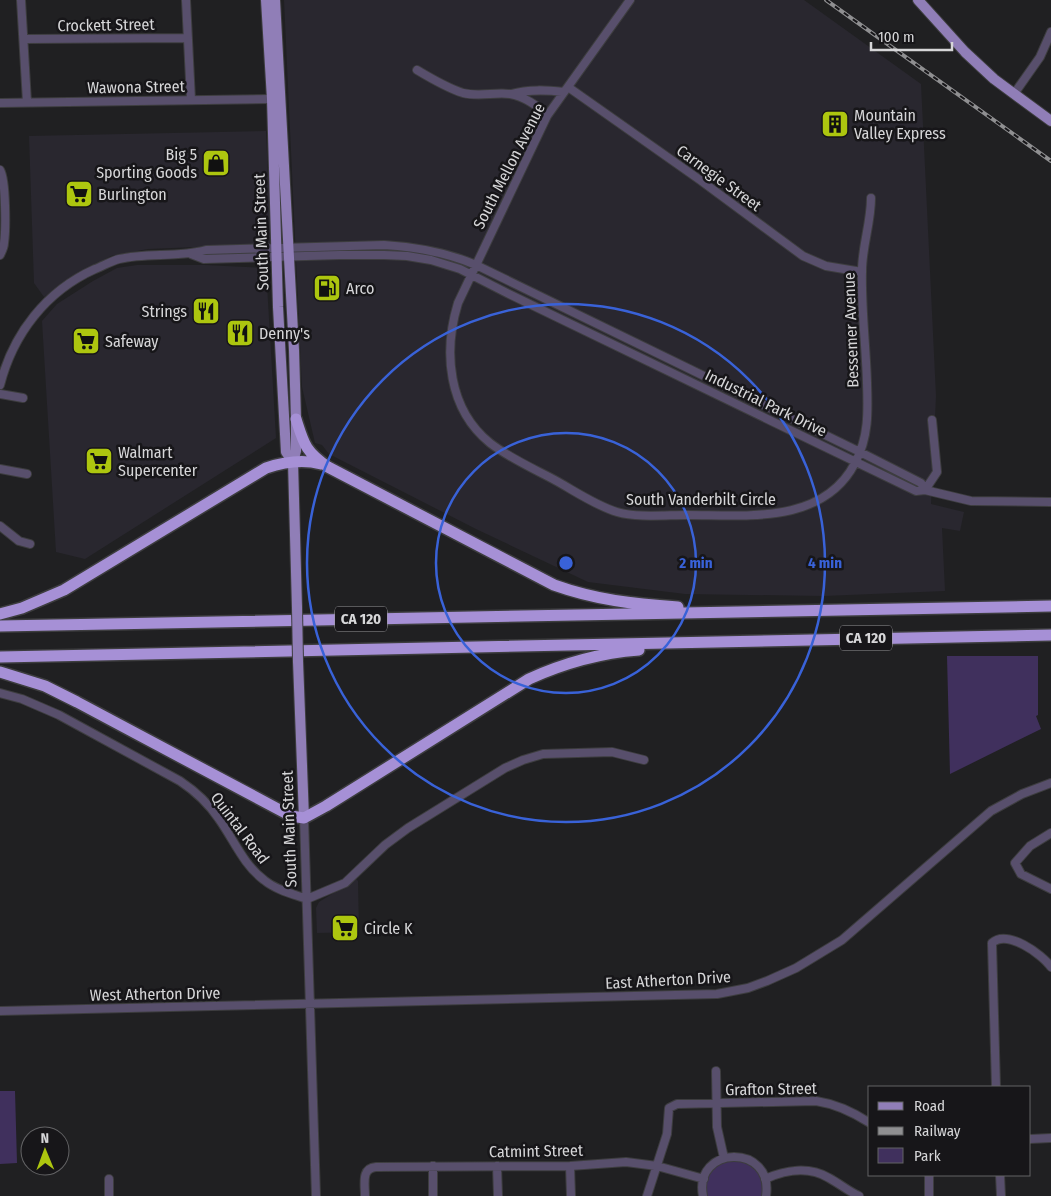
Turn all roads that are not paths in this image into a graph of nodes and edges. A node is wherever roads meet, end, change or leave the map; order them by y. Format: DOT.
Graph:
graph roads {
  1 [pos="21,0"];
  2 [pos="186,0"];
  3 [pos="266,0"];
  4 [pos="276,0"];
  5 [pos="630,0"];
  6 [pos="918,0"];
  7 [pos="1051,32"];
  8 [pos="188,38"];
  9 [pos="24,39"];
  10 [pos="417,70"];
  11 [pos="566,90"];
  12 [pos="511,94"];
  13 [pos="1014,94"];
  14 [pos="272,99"];
  15 [pos="191,100"];
  16 [pos="27,102"];
  17 [pos="0,104"];
  18 [pos="547,116"];
  19 [pos="1051,120"];
  20 [pos="282,131"];
  21 [pos="0,170"];
  22 [pos="871,198"];
  23 [pos="2,231"];
  24 [pos="277,252"];
  25 [pos="288,252"];
  26 [pos="0,255"];
  27 [pos="476,265"];
  28 [pos="862,272"];
  29 [pos="472,274"];
  30 [pos="558,306"];
  31 [pos="278,307"];
  32 [pos="553,315"];
  33 [pos="601,326"];
  34 [pos="596,335"];
  35 [pos="294,350"];
  36 [pos="0,385"];
  37 [pos="283,393"];
  38 [pos="295,393"];
  39 [pos="0,394"];
  40 [pos="23,398"];
  41 [pos="296,418"];
  42 [pos="932,420"];
  43 [pos="860,452"];
  44 [pos="856,461"];
  45 [pos="293,462"];
  46 [pos="328,466"];
  47 [pos="0,469"];
  48 [pos="27,474"];
  49 [pos="925,490"];
  50 [pos="1051,502"];
  51 [pos="0,526"];
  52 [pos="30,544"];
  53 [pos="1051,606"];
  54 [pos="722,612"];
  55 [pos="0,614"];
  56 [pos="0,626"];
  57 [pos="1051,635"];
  58 [pos="682,642"];
  59 [pos="0,657"];
  60 [pos="0,672"];
  61 [pos="0,693"];
  62 [pos="644,760"];
  63 [pos="1051,783"];
  64 [pos="304,818"];
  65 [pos="1051,833"];
  66 [pos="1051,889"];
  67 [pos="307,899"];
  68 [pos="1051,967"];
  69 [pos="310,1004"];
  70 [pos="0,1011"];
  71 [pos="716,1071"];
  72 [pos="996,1086"];
  73 [pos="717,1104"];
  74 [pos="868,1122"];
  75 [pos="1051,1138"];
  76 [pos="1031,1139"];
  77 [pos="724,1158"];
  78 [pos="432,1166"];
  79 [pos="497,1166"];
  80 [pos="570,1166"];
  81 [pos="657,1166"];
  82 [pos="929,1176"];
  83 [pos="1000,1176"];
  84 [pos="109,1179"];
  85 [pos="704,1179"];
  86 [pos="765,1179"];
  87 [pos="848,1194"];
  88 [pos="110,1196"];
  89 [pos="316,1196"];
  90 [pos="365,1196"];
  91 [pos="433,1196"];
  92 [pos="498,1196"];
  93 [pos="570,1196"];
  94 [pos="647,1196"];
  95 [pos="704,1196"];
  96 [pos="766,1196"];
  97 [pos="859,1196"];
  98 [pos="929,1196"];
  99 [pos="1001,1196"];
  1 -- 9 [label="street"];
  2 -- 8 [label="street"];
  3 -- 14 [label="main road, South Main Street"];
  4 -- 20 [label="main road, South Main Street"];
  5 -- 11 [label="street, South Mellon Avenue"];
  6 -- 13 [label="main road"];
  7 -- 13 [label="street"];
  8 -- 9 [label="street, Crockett Street"];
  8 -- 15 [label="street"];
  9 -- 16 [label="street"];
  10 -- 12 [label="street"];
  11 -- 12 [label="street"];
  11 -- 18 [label="street, South Mellon Avenue"];
  11 -- 28 [label="street, Carnegie Street"];
  12 -- 18 [label="street"];
  13 -- 19 [label="main road"];
  14 -- 15 [label="street, Wawona Street"];
  14 -- 20 [label="main road"];
  14 -- 24 [label="main road, South Main Street"];
  15 -- 16 [label="street, Wawona Street"];
  16 -- 17 [label="street, Wawona Street"];
  18 -- 27 [label="street, South Mellon Avenue"];
  20 -- 25 [label="main road, South Main Street"];
  21 -- 23 [label="street"];
  22 -- 28 [label="street, Bessemer Avenue"];
  23 -- 26 [label="street"];
  24 -- 25 [label="street, Industrial Park Drive"];
  24 -- 31 [label="main road, South Main Street"];
  24 -- 36 [label="street, Industrial Park Drive"];
  25 -- 27 [label="street, Industrial Park Drive"];
  25 -- 29 [label="street, Industrial Park Drive"];
  25 -- 35 [label="main road, South Main Street"];
  27 -- 29 [label="street, South Mellon Avenue"];
  27 -- 30 [label="street, Industrial Park Drive"];
  28 -- 43 [label="street, Bessemer Avenue"];
  29 -- 32 [label="street, Industrial Park Drive"];
  29 -- 44 [label="street, South Vanderbilt Circle"];
  30 -- 32 [label="street"];
  30 -- 33 [label="street, Industrial Park Drive"];
  31 -- 35 [label="main road"];
  31 -- 37 [label="main road, South Main Street"];
  32 -- 34 [label="street, Industrial Park Drive"];
  33 -- 34 [label="street"];
  33 -- 43 [label="street, Industrial Park Drive"];
  34 -- 44 [label="street, Industrial Park Drive"];
  35 -- 38 [label="main road, South Main Street"];
  37 -- 38 [label="main road"];
  37 -- 45 [label="main road, South Main Street"];
  38 -- 41 [label="main road, South Main Street"];
  39 -- 40 [label="street"];
  41 -- 45 [label="main road, South Main Street"];
  41 -- 46 [label="highway"];
  42 -- 49 [label="street"];
  43 -- 44 [label="street, Bessemer Avenue"];
  43 -- 49 [label="street, Industrial Park Drive"];
  44 -- 49 [label="street, Industrial Park Drive"];
  45 -- 46 [label="highway"];
  45 -- 55 [label="highway"];
  45 -- 64 [label="main road, South Main Street, bridge"];
  46 -- 54 [label="highway"];
  47 -- 48 [label="street"];
  49 -- 50 [label="street, Industrial Park Drive"];
  51 -- 52 [label="street"];
  53 -- 54 [label="highway, CA 120"];
  54 -- 56 [label="highway, CA 120"];
  57 -- 58 [label="highway, CA 120"];
  58 -- 59 [label="highway, CA 120"];
  58 -- 64 [label="highway"];
  60 -- 64 [label="highway"];
  61 -- 67 [label="street, Quintal Road"];
  62 -- 67 [label="street"];
  63 -- 69 [label="street, East Atherton Drive"];
  64 -- 67 [label="street, South Main Street"];
  65 -- 66 [label="street"];
  67 -- 69 [label="street, South Main Street"];
  68 -- 72 [label="street"];
  69 -- 70 [label="street, West Atherton Drive"];
  69 -- 89 [label="street, South Main Street"];
  71 -- 73 [label="street"];
  73 -- 74 [label="street, Grafton Street"];
  73 -- 77 [label="street"];
  73 -- 81 [label="street, Grafton Street"];
  75 -- 76 [label="street"];
  77 -- 85 [label="street"];
  77 -- 86 [label="street"];
  78 -- 79 [label="street, Catmint Street"];
  78 -- 90 [label="street, Catmint Street"];
  78 -- 91 [label="street"];
  79 -- 80 [label="street, Catmint Street"];
  79 -- 92 [label="street"];
  80 -- 81 [label="street, Catmint Street"];
  80 -- 93 [label="street"];
  81 -- 85 [label="street, Catmint Street"];
  81 -- 94 [label="street"];
  82 -- 98 [label="street"];
  83 -- 99 [label="street"];
  84 -- 88 [label="street"];
  85 -- 95 [label="street"];
  86 -- 87 [label="street"];
  86 -- 96 [label="street"];
  87 -- 97 [label="street"];
}
